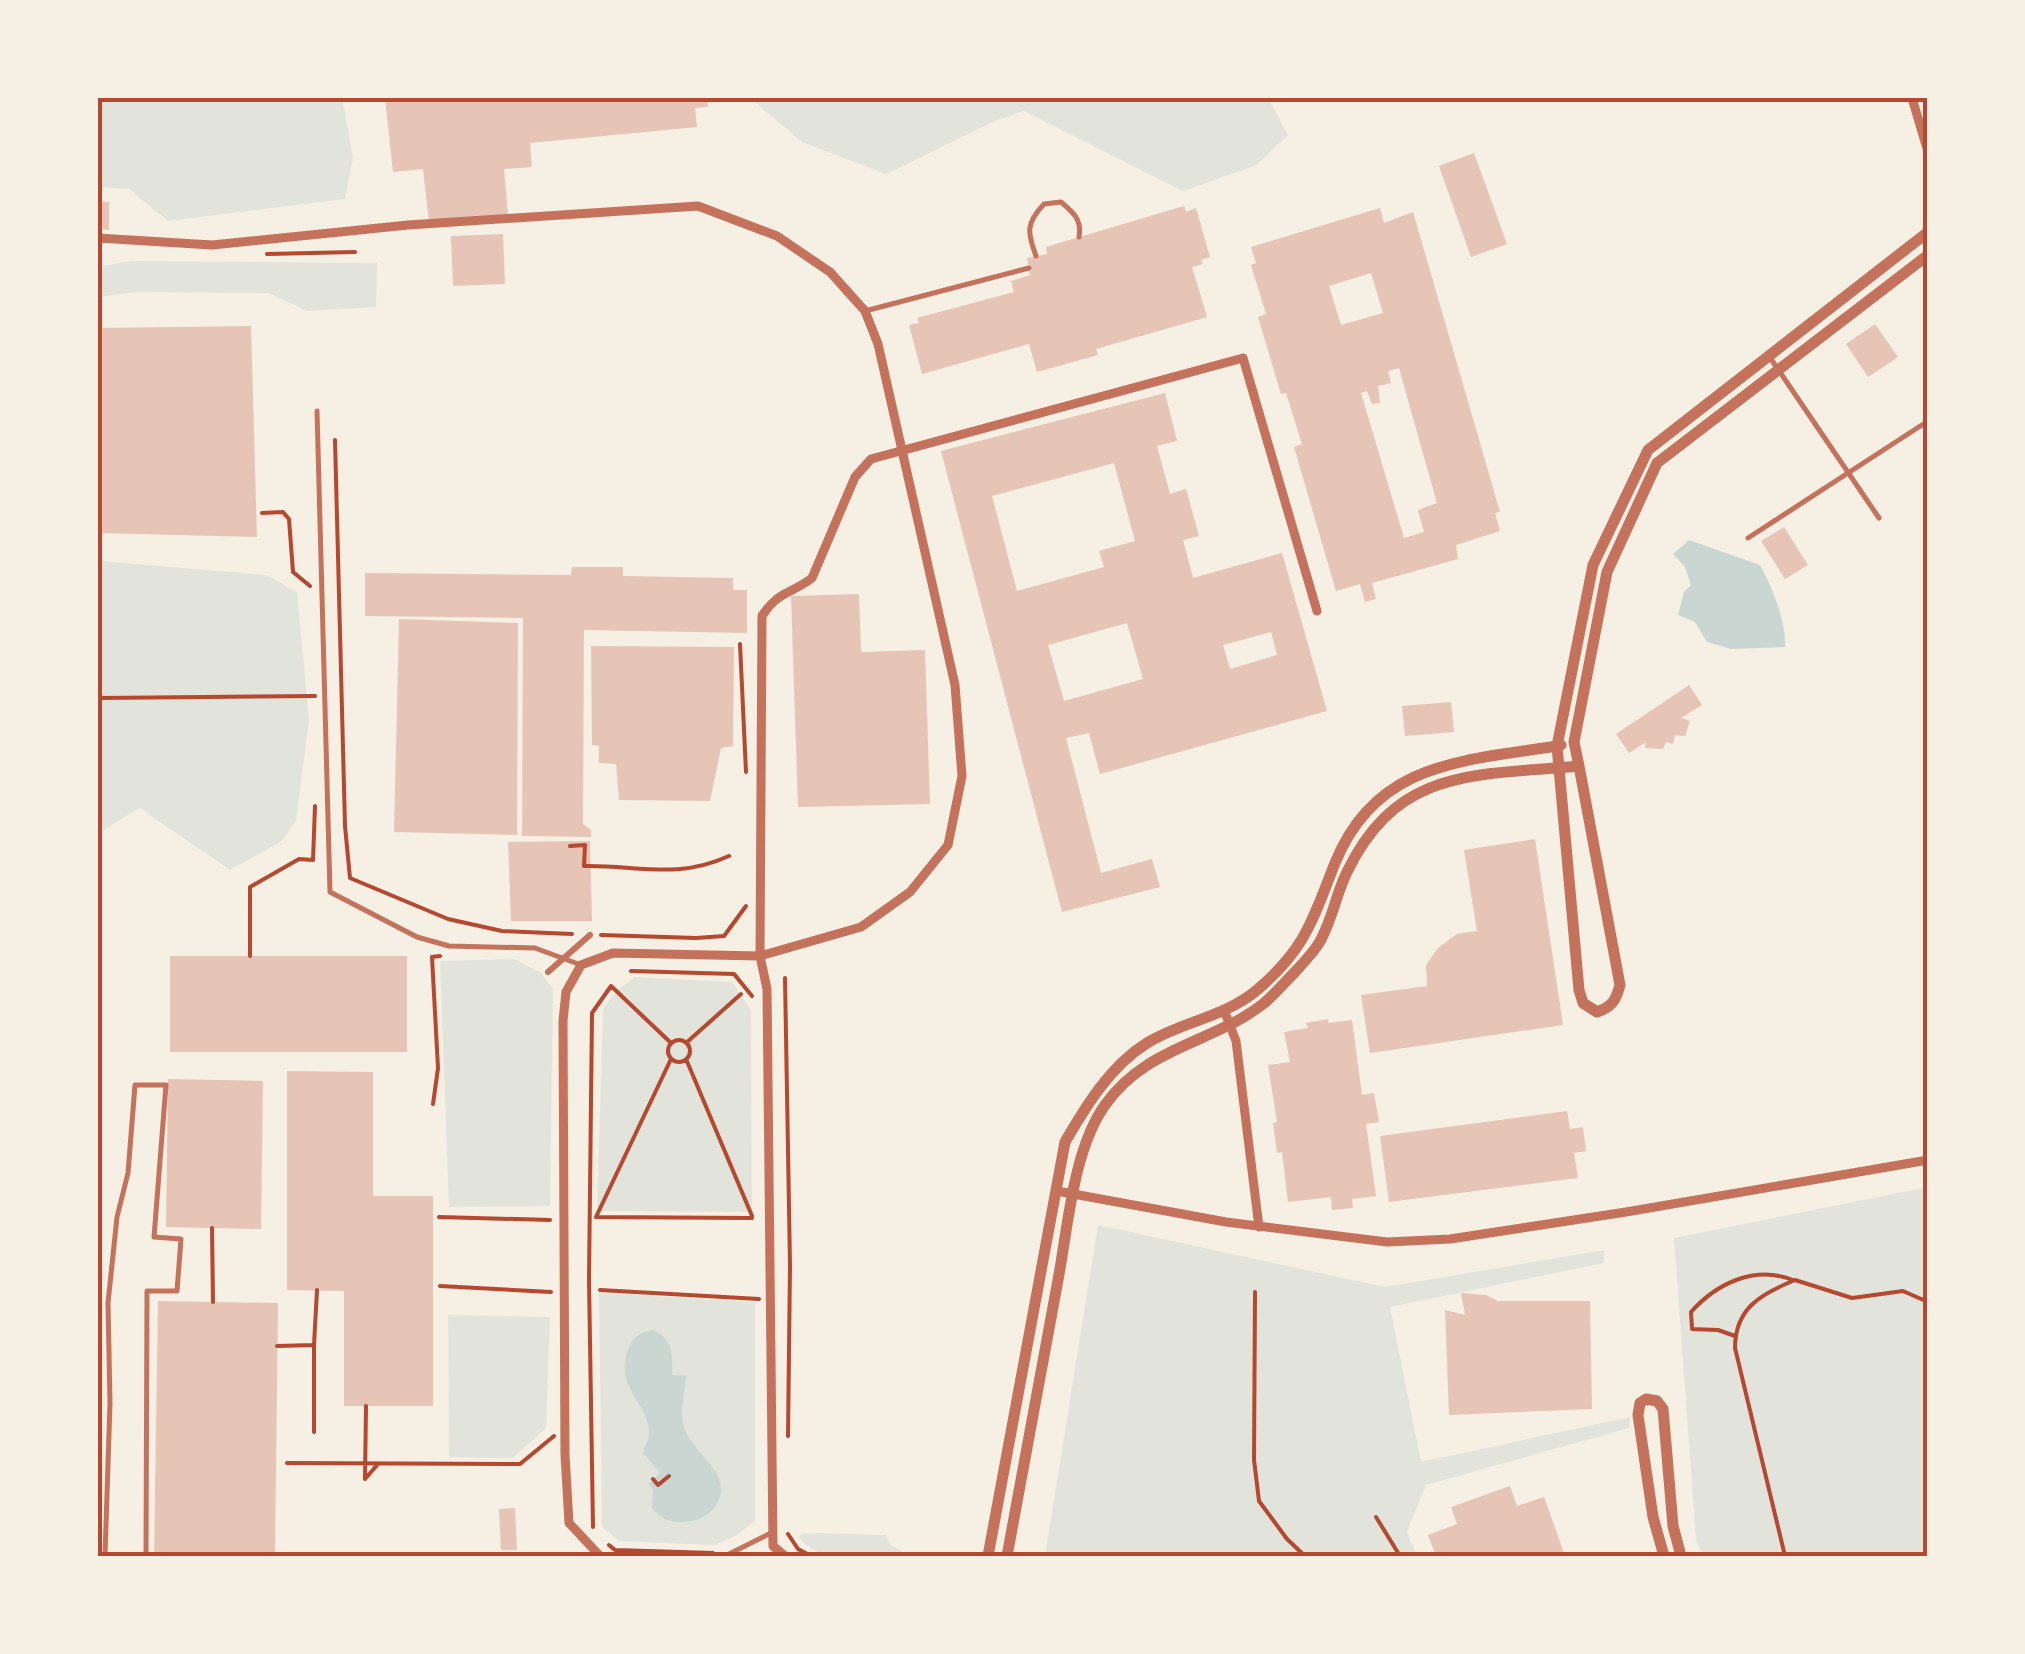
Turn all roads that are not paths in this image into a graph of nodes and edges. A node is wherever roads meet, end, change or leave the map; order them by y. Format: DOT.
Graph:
graph roads {
  1 [pos="1912,98"];
  2 [pos="1928,152"];
  3 [pos="1928,232"];
  4 [pos="98,238"];
  5 [pos="1079,238"];
  6 [pos="1928,255"];
  7 [pos="1036,256"];
  8 [pos="1029,268"];
  9 [pos="865,311"];
  10 [pos="1769,356"];
  11 [pos="1778,370"];
  12 [pos="317,411"];
  13 [pos="1928,421"];
  14 [pos="902,452"];
  15 [pos="1848,472"];
  16 [pos="1879,518"];
  17 [pos="1748,538"];
  18 [pos="1317,612"];
  19 [pos="1574,742"];
  20 [pos="1557,746"];
  21 [pos="1579,766"];
  22 [pos="1561,768"];
  23 [pos="590,935"];
  24 [pos="760,956"];
  25 [pos="580,965"];
  26 [pos="548,972"];
  27 [pos="1224,1010"];
  28 [pos="1230,1024"];
  29 [pos="1928,1160"];
  30 [pos="1057,1191"];
  31 [pos="1074,1194"];
  32 [pos="1259,1227"];
  33 [pos="773,1532"];
  34 [pos="595,1555"];
  35 [pos="104,1556"];
  36 [pos="146,1556"];
  37 [pos="725,1556"];
  38 [pos="785,1556"];
  39 [pos="988,1556"];
  40 [pos="1007,1556"];
  41 [pos="1664,1556"];
  42 [pos="1681,1556"];
  1 -- 2 [label="street"];
  3 -- 10 [label="street"];
  4 -- 9 [label="street"];
  5 -- 7 [label="lane"];
  6 -- 11 [label="street"];
  8 -- 9 [label="lane"];
  9 -- 14 [label="street"];
  10 -- 11 [label="lane"];
  10 -- 20 [label="street"];
  11 -- 15 [label="lane"];
  11 -- 19 [label="street"];
  12 -- 25 [label="lane"];
  13 -- 15 [label="lane"];
  14 -- 18 [label="street"];
  14 -- 24 [label="street"];
  14 -- 24 [label="street"];
  15 -- 16 [label="lane"];
  15 -- 17 [label="lane"];
  19 -- 20 [label="street"];
  19 -- 21 [label="street"];
  20 -- 22 [label="street"];
  20 -- 27 [label="street"];
  21 -- 22 [label="street"];
  21 -- 22 [label="street"];
  22 -- 28 [label="street"];
  23 -- 26 [label="street"];
  24 -- 25 [label="street"];
  24 -- 33 [label="street"];
  25 -- 34 [label="street"];
  27 -- 28 [label="street"];
  27 -- 30 [label="street"];
  28 -- 31 [label="street"];
  28 -- 32 [label="street"];
  29 -- 32 [label="street"];
  30 -- 31 [label="street"];
  30 -- 39 [label="street"];
  31 -- 32 [label="street"];
  31 -- 40 [label="street"];
  33 -- 37 [label="lane"];
  33 -- 38 [label="street"];
  35 -- 36 [label="lane"];
  41 -- 42 [label="street"];
}
